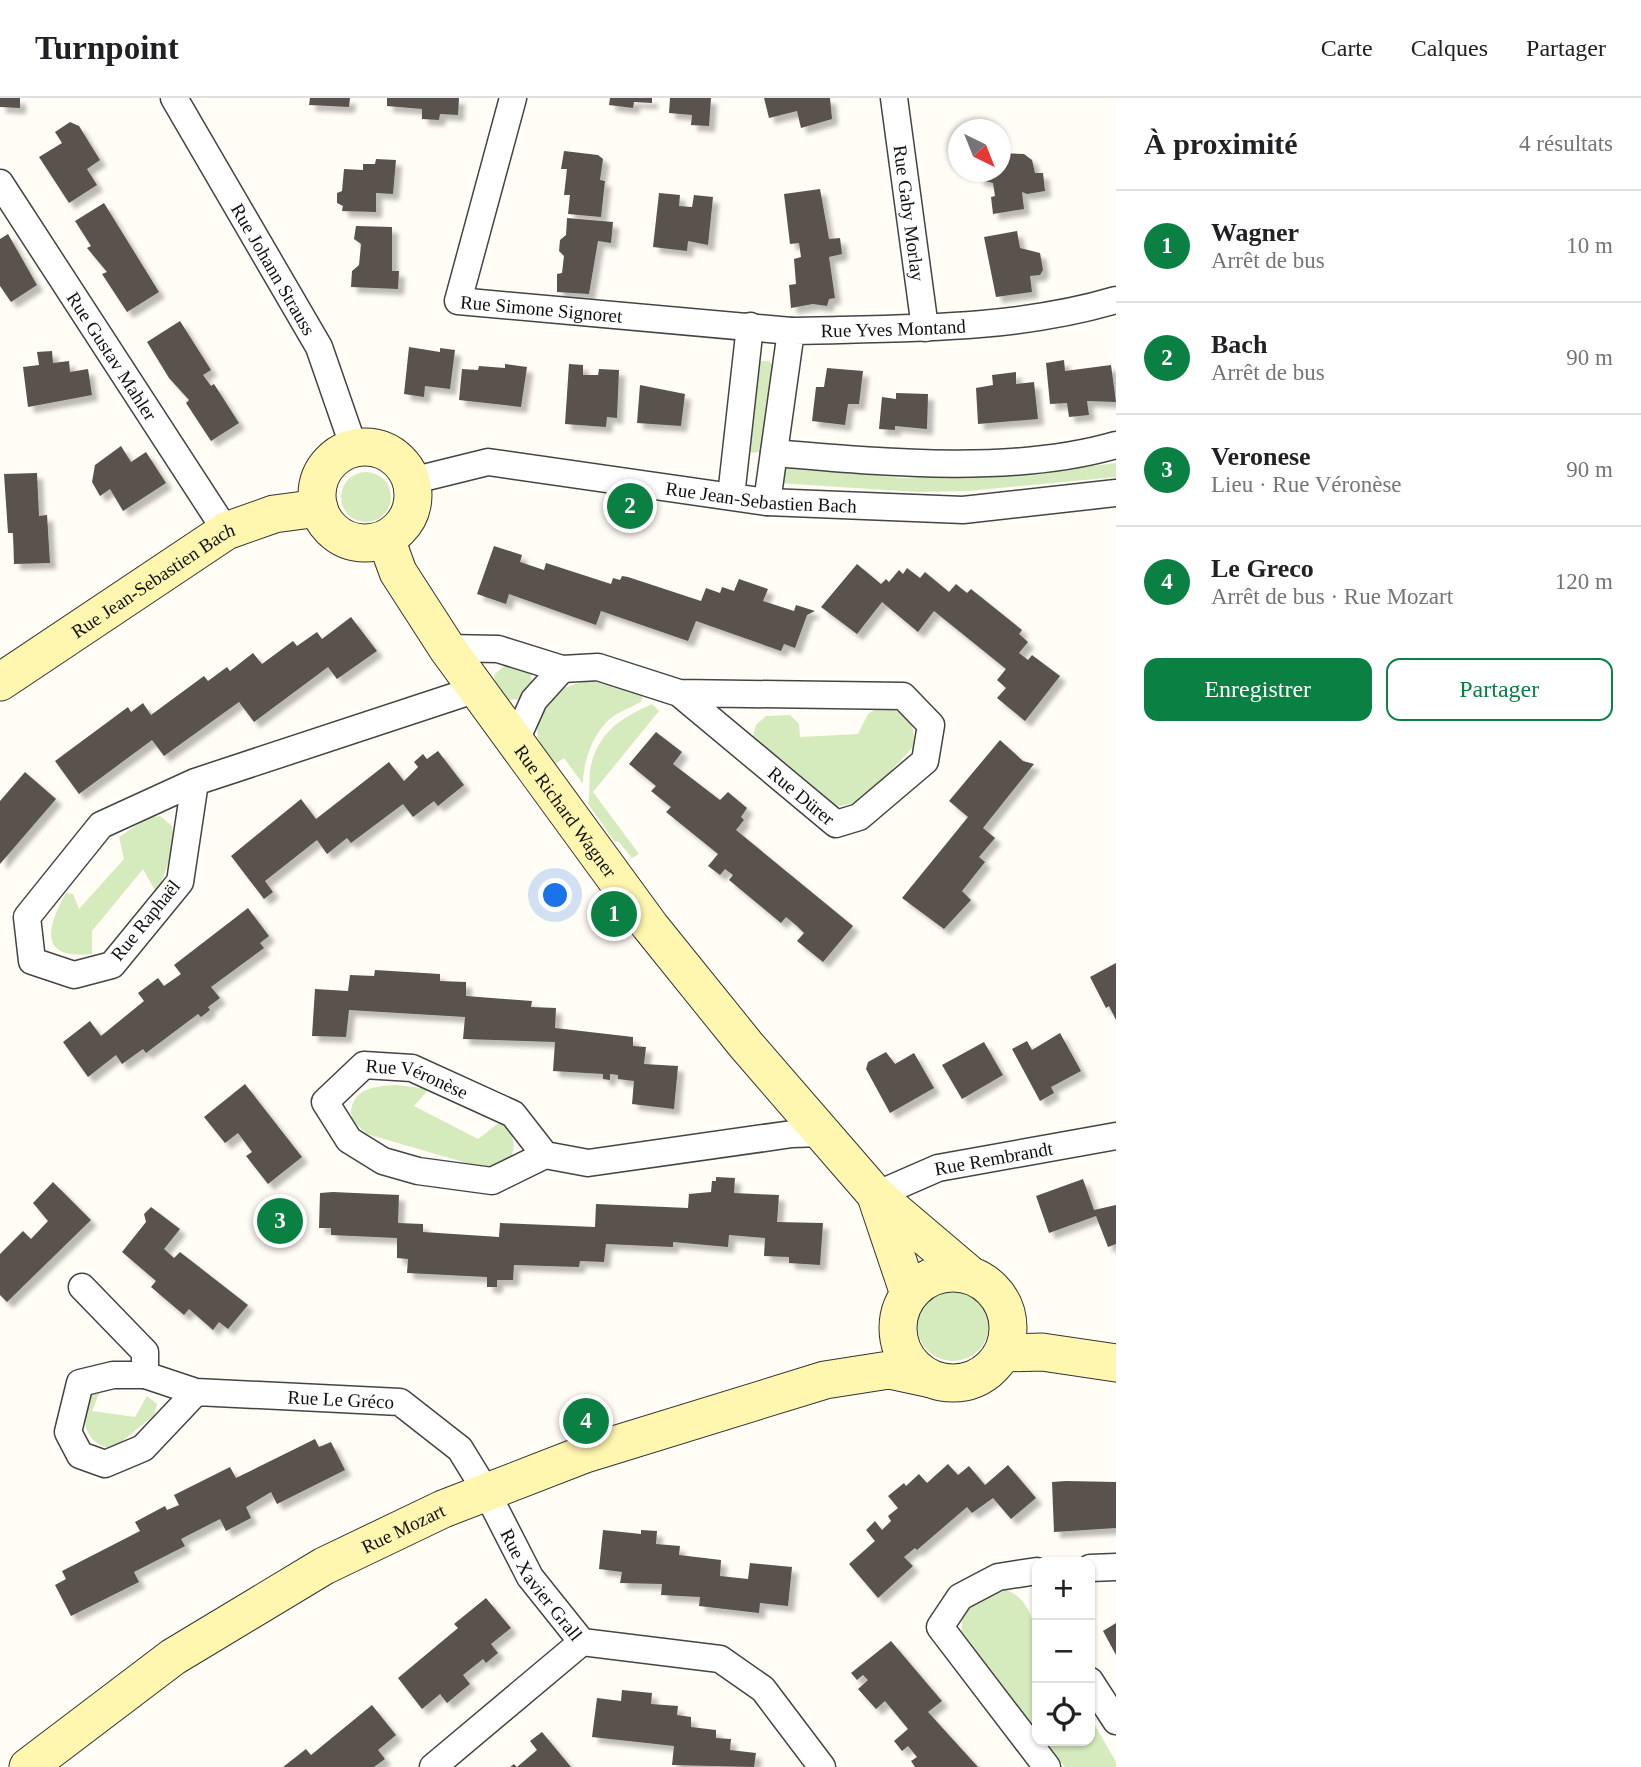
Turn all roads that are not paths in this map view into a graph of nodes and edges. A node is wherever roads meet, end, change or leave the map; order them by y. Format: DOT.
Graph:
graph roads {
  1 [pos="174,98"];
  2 [pos="513,98"];
  3 [pos="894,98"];
  4 [pos="0,183"];
  5 [pos="1116,300"];
  6 [pos="750,326"];
  7 [pos="925,328"];
  8 [pos="791,331"];
  9 [pos="1116,445"];
  10 [pos="354,448"];
  11 [pos="774,453"];
  12 [pos="411,481"];
  13 [pos="1116,493"];
  14 [pos="731,496"];
  15 [pos="767,502"];
  16 [pos="319,509"];
  17 [pos="226,531"];
  18 [pos="386,539"];
  19 [pos="447,648"];
  20 [pos="562,669"];
  21 [pos="0,682"];
  22 [pos="477,689"];
  23 [pos="679,693"];
  24 [pos="516,740"];
  25 [pos="195,782"];
  26 [pos="822,1133"];
  27 [pos="1116,1134"];
  28 [pos="545,1155"];
  29 [pos="876,1195"];
  30 [pos="969,1274"];
  31 [pos="82,1287"];
  32 [pos="903,1309"];
  33 [pos="1007,1313"];
  34 [pos="1116,1343"];
  35 [pos="1003,1353"];
  36 [pos="1116,1363"];
  37 [pos="145,1375"];
  38 [pos="931,1379"];
  39 [pos="825,1380"];
  40 [pos="196,1392"];
  41 [pos="487,1493"];
  42 [pos="1116,1567"];
  43 [pos="1095,1568"];
  44 [pos="1032,1572"];
  45 [pos="582,1642"];
  46 [pos="1091,1683"];
  47 [pos="1116,1721"];
  48 [pos="28,1767"];
  49 [pos="433,1767"];
  50 [pos="822,1767"];
  51 [pos="1047,1767"];
  1 -- 10 [label="street, Rue Johann Strauss"];
  2 -- 6 [label="street, Rue Simone Signoret"];
  3 -- 7 [label="street, Rue Gaby Morlay"];
  4 -- 17 [label="street, Rue Gustav Mahler"];
  5 -- 7 [label="street, Rue Yves Montand"];
  6 -- 8 [label="street, Rue Simone Signoret"];
  6 -- 14 [label="street"];
  7 -- 8 [label="street, Rue Yves Montand"];
  8 -- 11 [label="street, Rue Yves Montand"];
  9 -- 11 [label="street"];
  10 -- 12 [label="street"];
  10 -- 16 [label="street"];
  11 -- 15 [label="street, Rue Yves Montand"];
  12 -- 14 [label="street, Rue Jean-Sebastien Bach"];
  12 -- 18 [label="street"];
  13 -- 15 [label="street, Rue Jean-Sebastien Bach"];
  14 -- 15 [label="street, Rue Jean-Sebastien Bach"];
  16 -- 17 [label="street, Rue Jean-Sebastien Bach"];
  16 -- 18 [label="street"];
  17 -- 21 [label="street, Rue Jean-Sebastien Bach"];
  18 -- 19 [label="street, Rue Richard Wagner"];
  19 -- 20 [label="street, Rue Dürer"];
  19 -- 22 [label="street, Rue Richard Wagner"];
  20 -- 23 [label="street, Rue Dürer"];
  20 -- 24 [label="street"];
  22 -- 24 [label="street, Rue Richard Wagner"];
  22 -- 25 [label="street, Rue Raphaël"];
  23 -- 23 [label="street, Rue Dürer"];
  24 -- 26 [label="street, Rue Richard Wagner"];
  25 -- 25 [label="street, Rue Raphaël"];
  26 -- 28 [label="street"];
  26 -- 29 [label="street, Rue Richard Wagner"];
  27 -- 29 [label="street, Rue Rembrandt"];
  28 -- 28 [label="street, Rue Véronèse"];
  29 -- 30 [label="street, Rue Richard Wagner"];
  29 -- 32 [label="street, Rue Richard Wagner"];
  30 -- 32 [label="street"];
  30 -- 33 [label="street"];
  31 -- 37 [label="street"];
  32 -- 38 [label="street"];
  32 -- 39 [label="street, Rue Mozart"];
  33 -- 34 [label="street"];
  33 -- 35 [label="street"];
  35 -- 36 [label="street"];
  35 -- 38 [label="street"];
  37 -- 40 [label="street, Rue Le Gréco"];
  37 -- 40 [label="street, Rue Le Gréco"];
  38 -- 39 [label="street, Rue Mozart"];
  39 -- 41 [label="street, Rue Mozart"];
  40 -- 41 [label="street, Rue Le Gréco"];
  41 -- 45 [label="street, Rue Xavier Grall"];
  41 -- 48 [label="street, Rue Mozart"];
  42 -- 43 [label="street"];
  44 -- 51 [label="street"];
  45 -- 49 [label="street"];
  45 -- 50 [label="street, Rue Xavier Grall"];
  46 -- 47 [label="street"];
}
